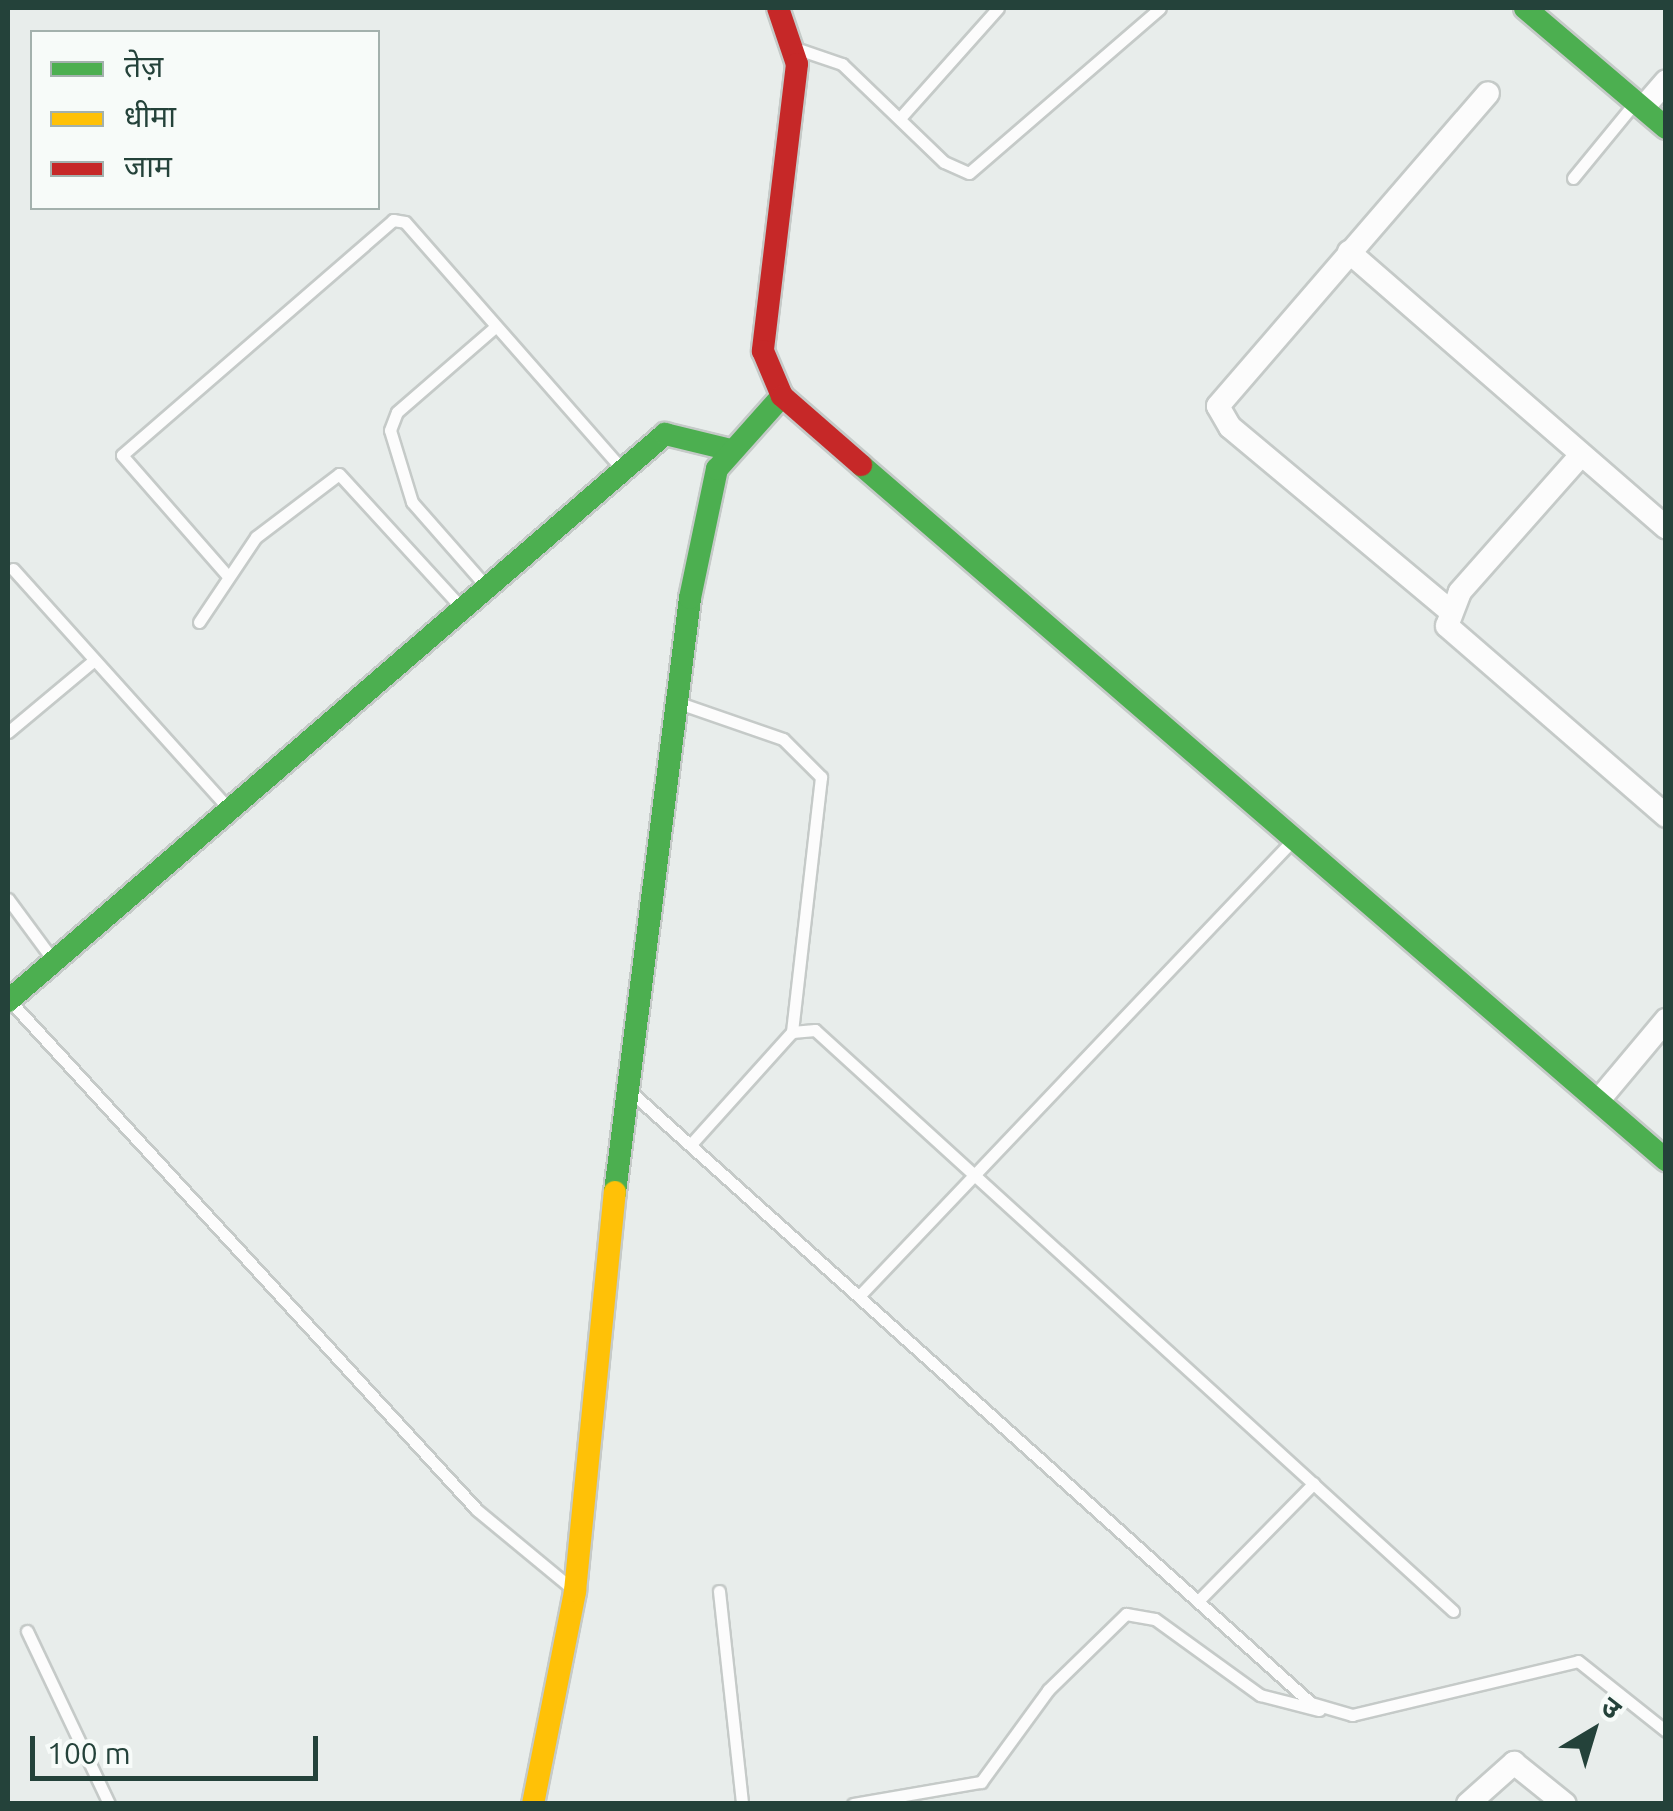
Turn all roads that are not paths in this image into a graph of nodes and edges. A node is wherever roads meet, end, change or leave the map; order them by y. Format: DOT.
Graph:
graph roads {
  1 [pos="778,8"];
  2 [pos="998,8"];
  3 [pos="1525,8"];
  4 [pos="1150,10"];
  5 [pos="796,48"];
  6 [pos="1666,82"];
  7 [pos="1488,93"];
  8 [pos="1640,105"];
  9 [pos="900,118"];
  10 [pos="1666,128"];
  11 [pos="1573,178"];
  12 [pos="1350,252"];
  13 [pos="494,328"];
  14 [pos="782,396"];
  15 [pos="731,450"];
  16 [pos="1581,456"];
  17 [pos="621,468"];
  18 [pos="1666,528"];
  19 [pos="13,568"];
  20 [pos="226,574"];
  21 [pos="487,588"];
  22 [pos="463,609"];
  23 [pos="1449,610"];
  24 [pos="199,622"];
  25 [pos="94,660"];
  26 [pos="674,702"];
  27 [pos="8,732"];
  28 [pos="230,810"];
  29 [pos="1666,816"];
  30 [pos="1295,838"];
  31 [pos="8,899"];
  32 [pos="53,961"];
  33 [pos="8,1000"];
  34 [pos="1666,1020"];
  35 [pos="792,1032"];
  36 [pos="629,1091"];
  37 [pos="1598,1101"];
  38 [pos="692,1143"];
  39 [pos="1666,1160"];
  40 [pos="975,1172"];
  41 [pos="862,1293"];
  42 [pos="1314,1483"];
  43 [pos="719,1591"];
  44 [pos="575,1592"];
  45 [pos="1198,1601"];
  46 [pos="1453,1611"];
  47 [pos="26,1631"];
  48 [pos="1332,1713"];
  49 [pos="1666,1731"];
  50 [pos="914,1799"];
  51 [pos="109,1804"];
  52 [pos="532,1804"];
  53 [pos="742,1804"];
  54 [pos="853,1804"];
  55 [pos="1468,1804"];
  56 [pos="1565,1804"];
  1 -- 5 [label="street"];
  2 -- 9 [label="lane"];
  3 -- 8 [label="street"];
  4 -- 9 [label="lane"];
  5 -- 9 [label="lane"];
  5 -- 14 [label="street"];
  6 -- 8 [label="street"];
  7 -- 12 [label="street"];
  8 -- 10 [label="street"];
  8 -- 11 [label="lane"];
  12 -- 16 [label="street"];
  12 -- 23 [label="street"];
  13 -- 17 [label="lane"];
  13 -- 20 [label="lane"];
  13 -- 21 [label="lane"];
  14 -- 15 [label="street"];
  14 -- 30 [label="street"];
  15 -- 17 [label="street"];
  15 -- 26 [label="street"];
  16 -- 18 [label="street"];
  16 -- 23 [label="street"];
  17 -- 21 [label="street"];
  19 -- 25 [label="lane"];
  20 -- 22 [label="lane"];
  20 -- 24 [label="lane"];
  21 -- 22 [label="street"];
  22 -- 28 [label="street"];
  23 -- 29 [label="street"];
  25 -- 27 [label="lane"];
  25 -- 28 [label="lane"];
  26 -- 35 [label="lane"];
  26 -- 36 [label="street"];
  28 -- 32 [label="street"];
  30 -- 37 [label="street"];
  30 -- 40 [label="lane"];
  31 -- 32 [label="lane"];
  32 -- 33 [label="street"];
  33 -- 44 [label="lane"];
  34 -- 37 [label="street"];
  35 -- 38 [label="lane"];
  35 -- 40 [label="lane"];
  36 -- 38 [label="lane"];
  36 -- 44 [label="street"];
  37 -- 39 [label="street"];
  38 -- 41 [label="lane"];
  40 -- 41 [label="lane"];
  40 -- 42 [label="lane"];
  41 -- 45 [label="lane"];
  42 -- 45 [label="lane"];
  42 -- 46 [label="lane"];
  43 -- 53 [label="lane"];
  44 -- 52 [label="street"];
  45 -- 48 [label="lane"];
  47 -- 51 [label="lane"];
  48 -- 49 [label="lane"];
  48 -- 50 [label="lane"];
  50 -- 54 [label="lane"];
  55 -- 56 [label="street"];
}
